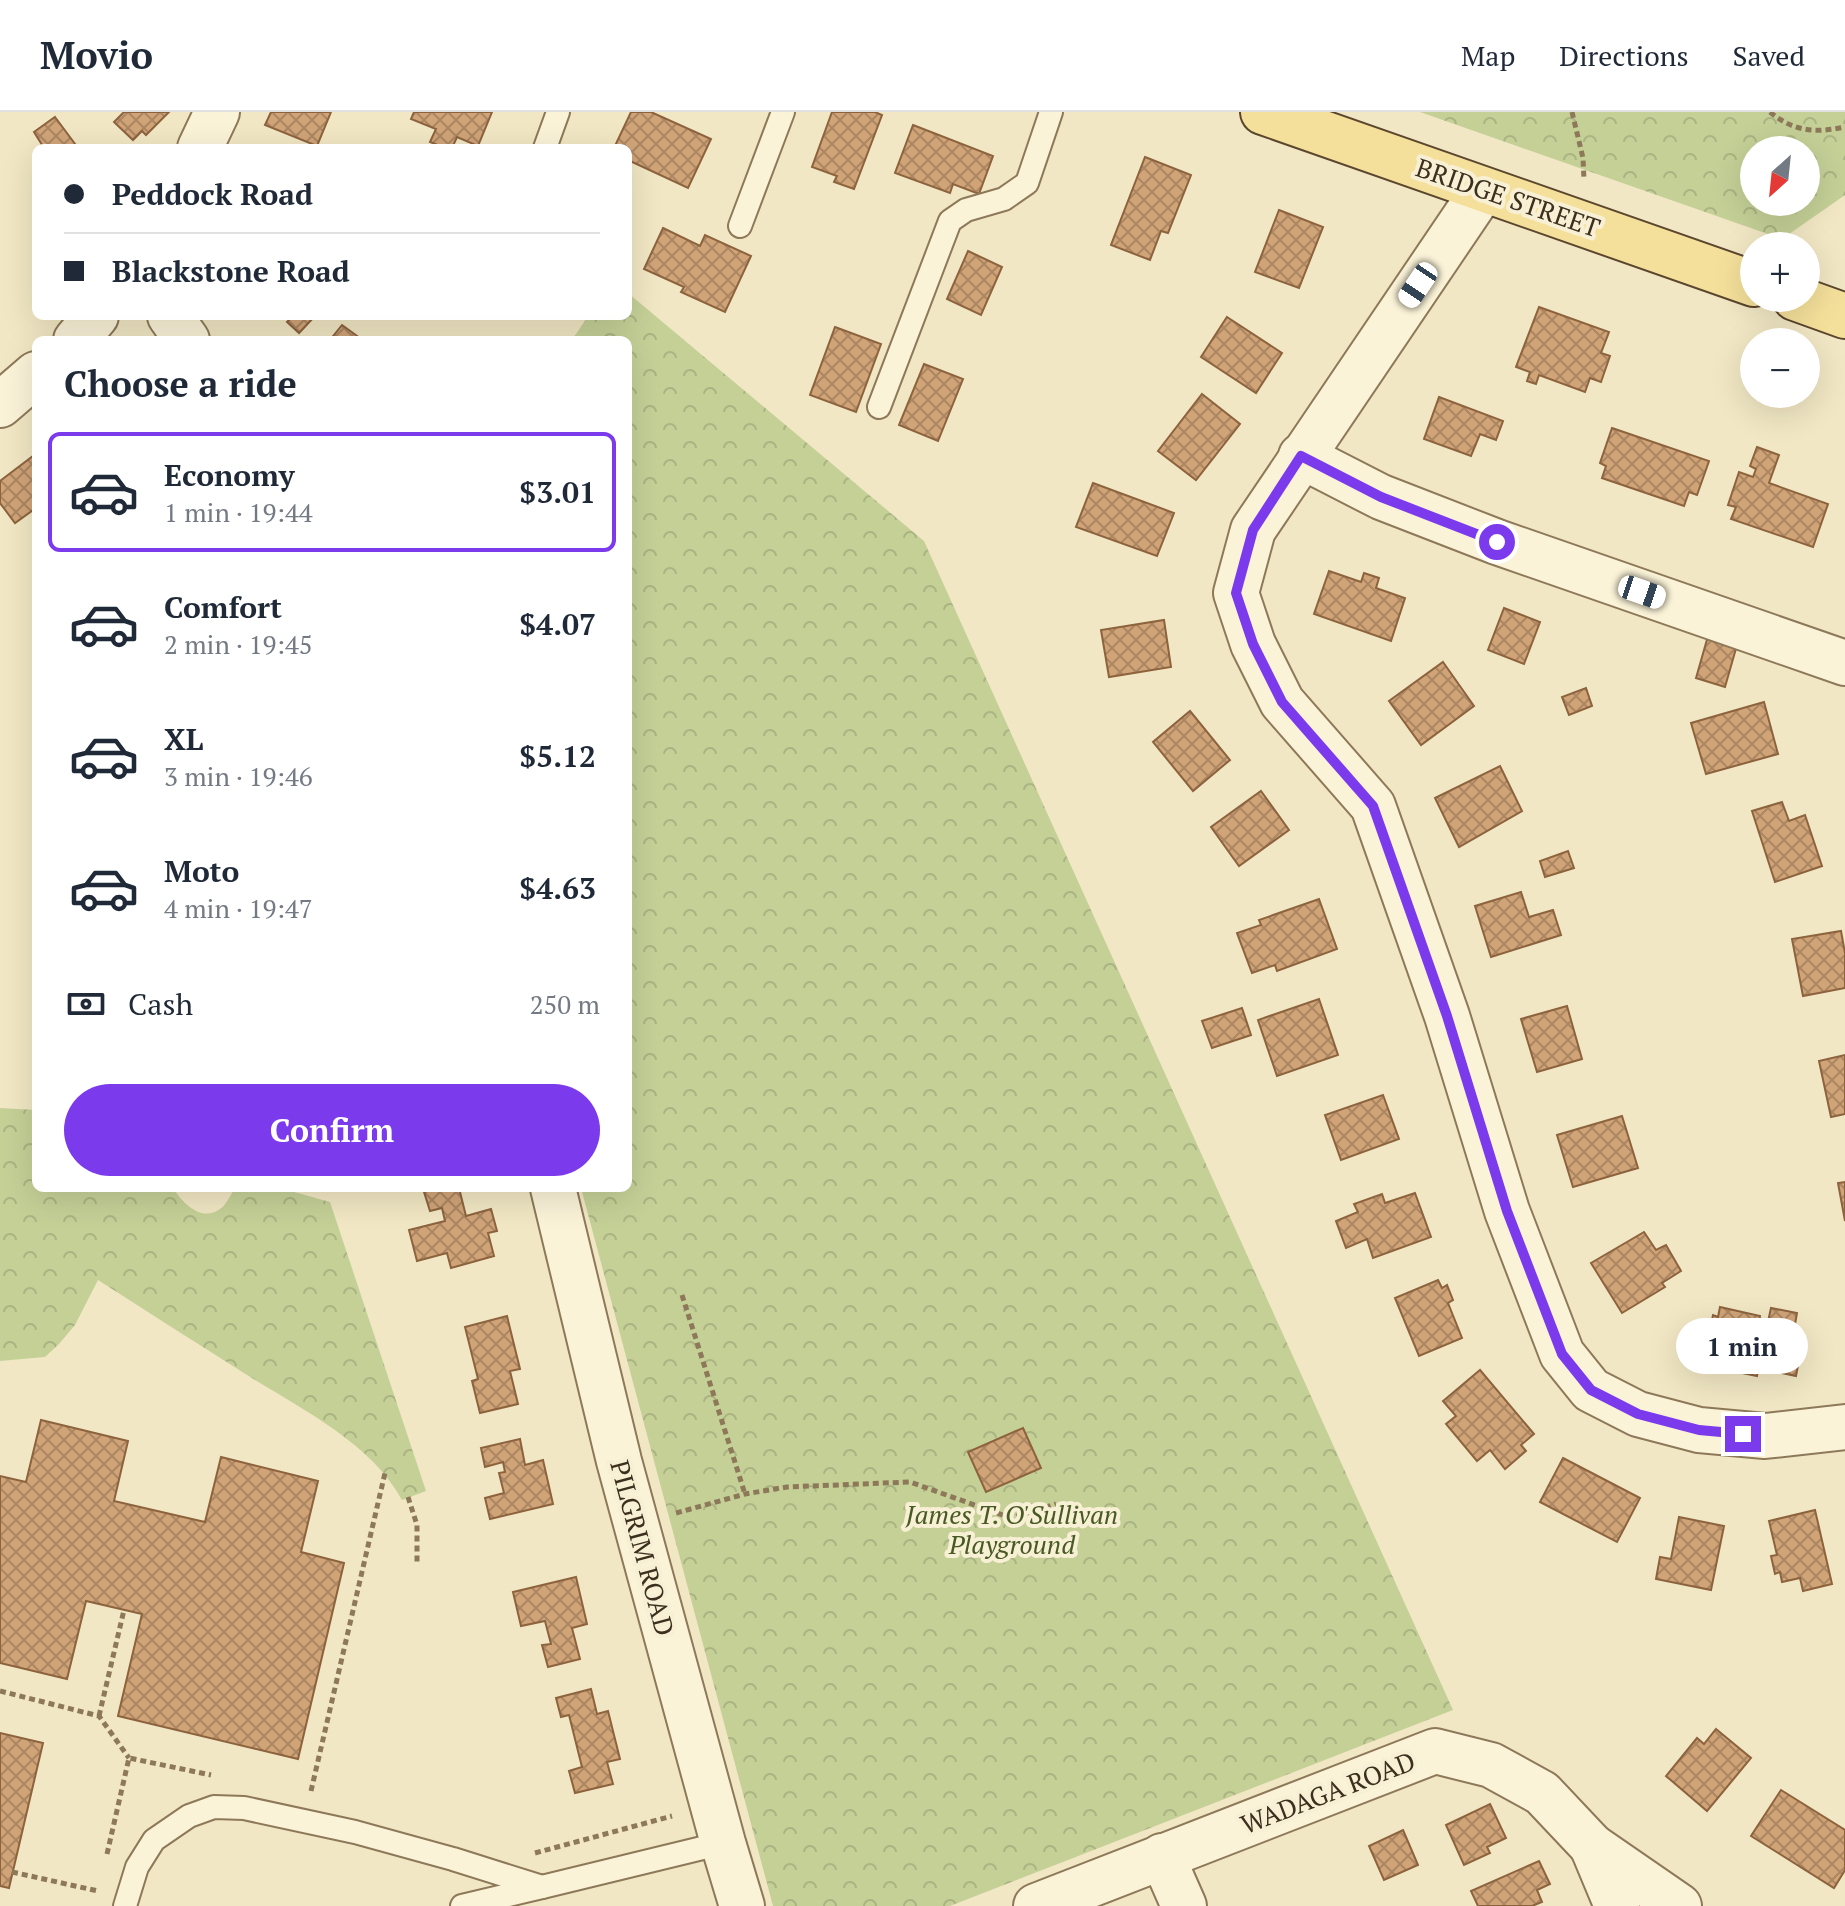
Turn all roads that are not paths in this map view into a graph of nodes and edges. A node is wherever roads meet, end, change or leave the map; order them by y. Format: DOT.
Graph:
graph roads {
  1 [pos="217,112"];
  2 [pos="558,112"];
  3 [pos="783,112"];
  4 [pos="1051,112"];
  5 [pos="1263,112"];
  6 [pos="202,144"];
  7 [pos="546,144"];
  8 [pos="1483,190"];
  9 [pos="740,226"];
  10 [pos="1740,279"];
  11 [pos="1820,307"];
  12 [pos="1845,316"];
  13 [pos="93,320"];
  14 [pos="79,336"];
  15 [pos="32,377"];
  16 [pos="0,405"];
  17 [pos="879,407"];
  18 [pos="1301,456"];
  19 [pos="1845,663"];
  20 [pos="554,1192"];
  21 [pos="1845,1427"];
  22 [pos="723,1843"];
  23 [pos="1592,1846"];
  24 [pos="1162,1856"];
  25 [pos="542,1887"];
  26 [pos="125,1906"];
  27 [pos="462,1906"];
  28 [pos="742,1906"];
  29 [pos="1036,1906"];
  30 [pos="1184,1906"];
  31 [pos="1617,1906"];
  32 [pos="1679,1906"];
  1 -- 6 [label="street"];
  2 -- 7 [label="lane"];
  3 -- 9 [label="lane"];
  4 -- 17 [label="lane"];
  5 -- 8 [label="main road, BRIDGE STREET"];
  8 -- 10 [label="main road, BRIDGE STREET"];
  8 -- 18 [label="street"];
  11 -- 12 [label="main road"];
  13 -- 14 [label="street"];
  15 -- 16 [label="street"];
  18 -- 19 [label="street"];
  18 -- 21 [label="street"];
  20 -- 22 [label="street, PILGRIM ROAD"];
  22 -- 25 [label="lane"];
  22 -- 28 [label="street, PILGRIM ROAD"];
  23 -- 24 [label="street, WADAGA ROAD"];
  23 -- 31 [label="street"];
  23 -- 32 [label="street, WADAGA ROAD"];
  24 -- 29 [label="street, WADAGA ROAD"];
  24 -- 30 [label="street"];
  25 -- 26 [label="lane"];
  25 -- 27 [label="lane"];
}
